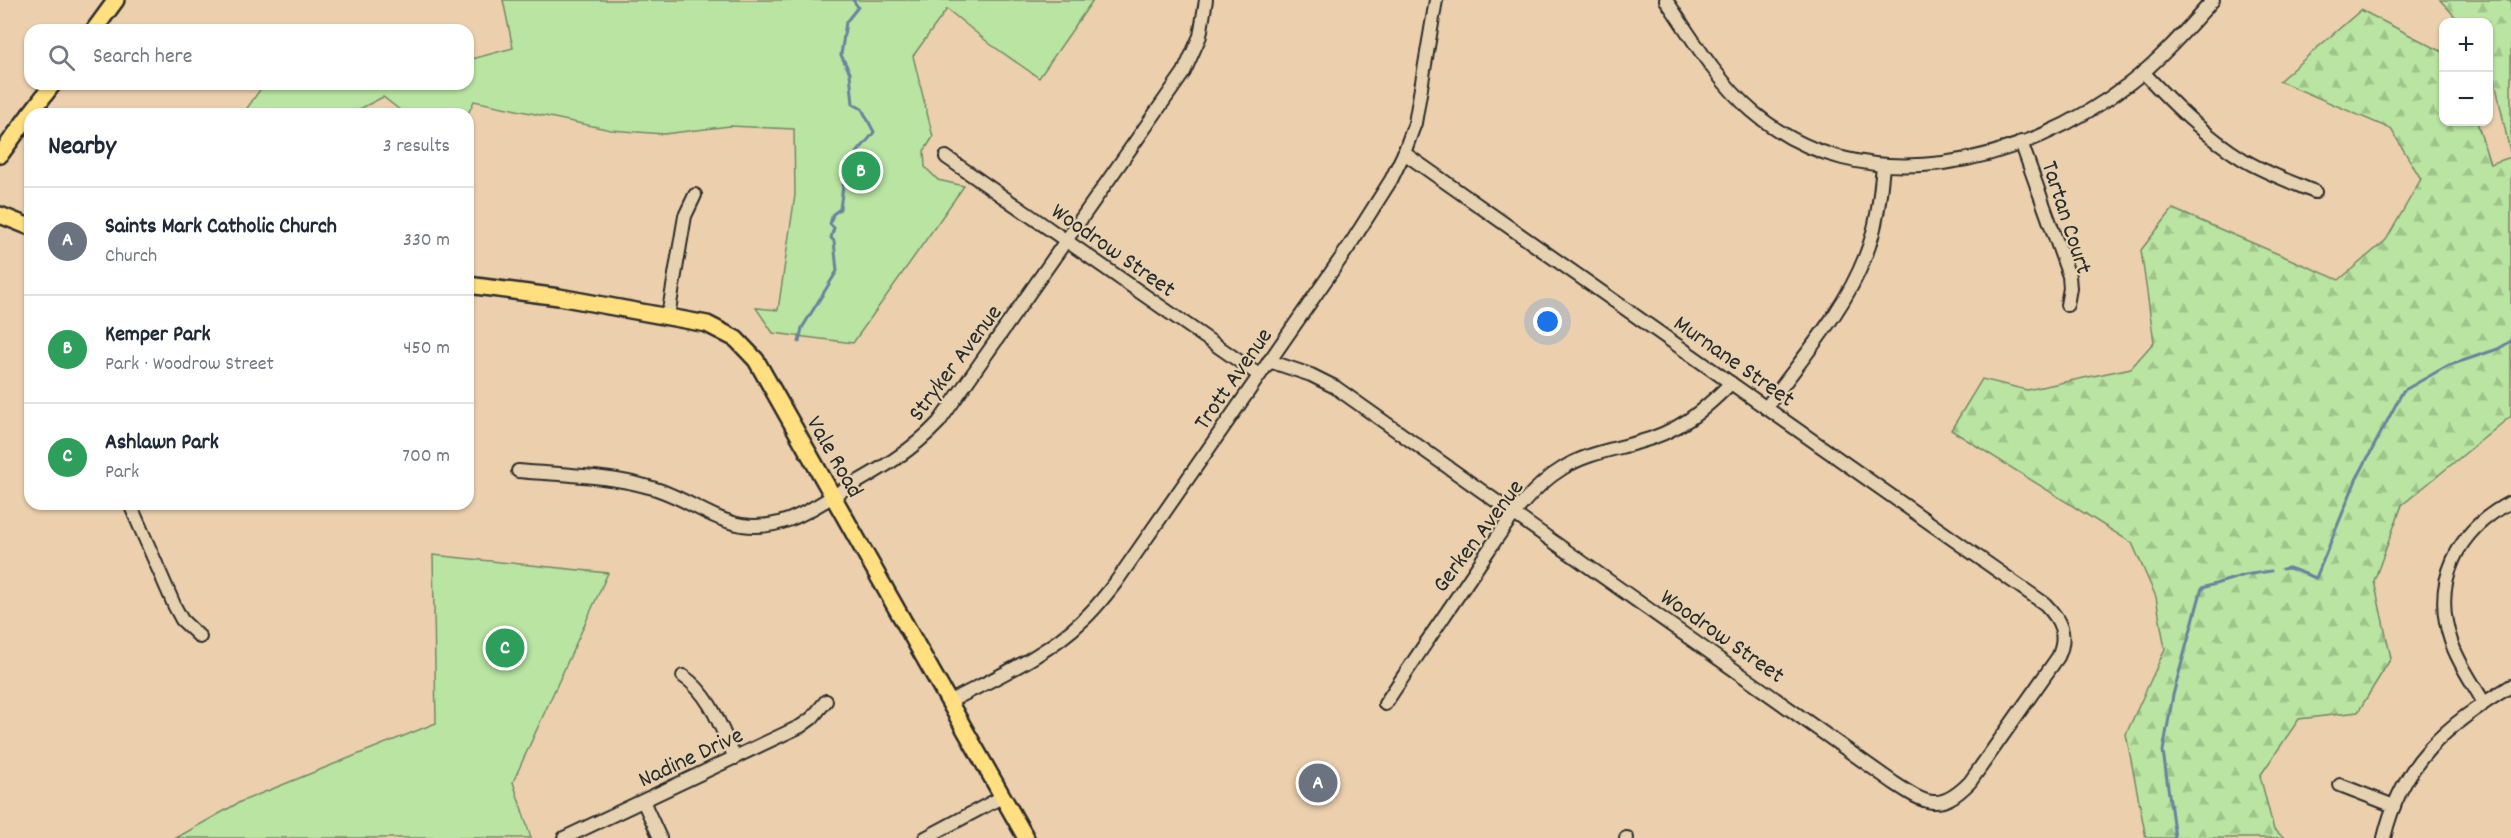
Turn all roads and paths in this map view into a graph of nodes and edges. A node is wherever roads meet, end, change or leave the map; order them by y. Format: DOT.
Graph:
graph roads {
  1 [pos="116,0"];
  2 [pos="1206,0"];
  3 [pos="1436,0"];
  4 [pos="1666,0"];
  5 [pos="2213,0"];
  6 [pos="98,24"];
  7 [pos="2143,72"];
  8 [pos="48,90"];
  9 [pos="34,108"];
  10 [pos="24,122"];
  11 [pos="2021,142"];
  12 [pos="1404,153"];
  13 [pos="0,155"];
  14 [pos="946,157"];
  15 [pos="1883,166"];
  16 [pos="2315,192"];
  17 [pos="695,195"];
  18 [pos="0,215"];
  19 [pos="24,225"];
  20 [pos="1067,242"];
  21 [pos="474,286"];
  22 [pos="2067,305"];
  23 [pos="668,316"];
  24 [pos="1269,362"];
  25 [pos="1259,375"];
  26 [pos="1731,383"];
  27 [pos="1766,408"];
  28 [pos="518,471"];
  29 [pos="834,498"];
  30 [pos="2511,502"];
  31 [pos="133,510"];
  32 [pos="1515,514"];
  33 [pos="2041,601"];
  34 [pos="200,637"];
  35 [pos="683,676"];
  36 [pos="2511,686"];
  37 [pos="826,701"];
  38 [pos="949,702"];
  39 [pos="2484,703"];
  40 [pos="1385,704"];
  41 [pos="735,758"];
  42 [pos="2340,785"];
  43 [pos="1002,797"];
  44 [pos="643,801"];
  45 [pos="2394,806"];
  46 [pos="564,838"];
  47 [pos="660,838"];
  48 [pos="925,838"];
  49 [pos="1026,838"];
  50 [pos="2384,838"];
  1 -- 6 [label="main road"];
  2 -- 20 [label="street, Stryker Avenue"];
  3 -- 12 [label="street, Trott Avenue"];
  4 -- 15 [label="street"];
  5 -- 7 [label="street"];
  7 -- 11 [label="street"];
  7 -- 16 [label="street"];
  8 -- 9 [label="main road"];
  10 -- 13 [label="main road"];
  11 -- 15 [label="street"];
  11 -- 22 [label="street, Tartan Court"];
  12 -- 24 [label="street, Trott Avenue"];
  12 -- 26 [label="street, Murnane Street"];
  14 -- 20 [label="street, Woodrow Street"];
  15 -- 27 [label="street"];
  17 -- 23 [label="street"];
  18 -- 19 [label="main road"];
  20 -- 25 [label="street, Woodrow Street"];
  20 -- 29 [label="street, Stryker Avenue"];
  21 -- 23 [label="main road, Vale Road"];
  23 -- 29 [label="main road, Vale Road"];
  24 -- 25 [label="street, Trott Avenue"];
  24 -- 32 [label="street, Woodrow Street"];
  25 -- 38 [label="street, Trott Avenue"];
  26 -- 27 [label="street, Murnane Street"];
  26 -- 32 [label="street, Gerken Avenue"];
  27 -- 33 [label="street, Murnane Street"];
  28 -- 29 [label="street, Stryker Avenue"];
  29 -- 38 [label="main road, Vale Road"];
  30 -- 39 [label="street"];
  31 -- 34 [label="street"];
  32 -- 33 [label="street, Woodrow Street"];
  32 -- 40 [label="street, Gerken Avenue"];
  35 -- 41 [label="street"];
  36 -- 39 [label="street"];
  37 -- 41 [label="street, Nadine Drive"];
  38 -- 43 [label="main road, Vale Road"];
  39 -- 45 [label="street"];
  41 -- 44 [label="street, Nadine Drive"];
  42 -- 45 [label="street"];
  43 -- 48 [label="street"];
  43 -- 49 [label="main road, Vale Road"];
  44 -- 46 [label="street, Nadine Drive"];
  44 -- 47 [label="street"];
  45 -- 50 [label="street"];
}
